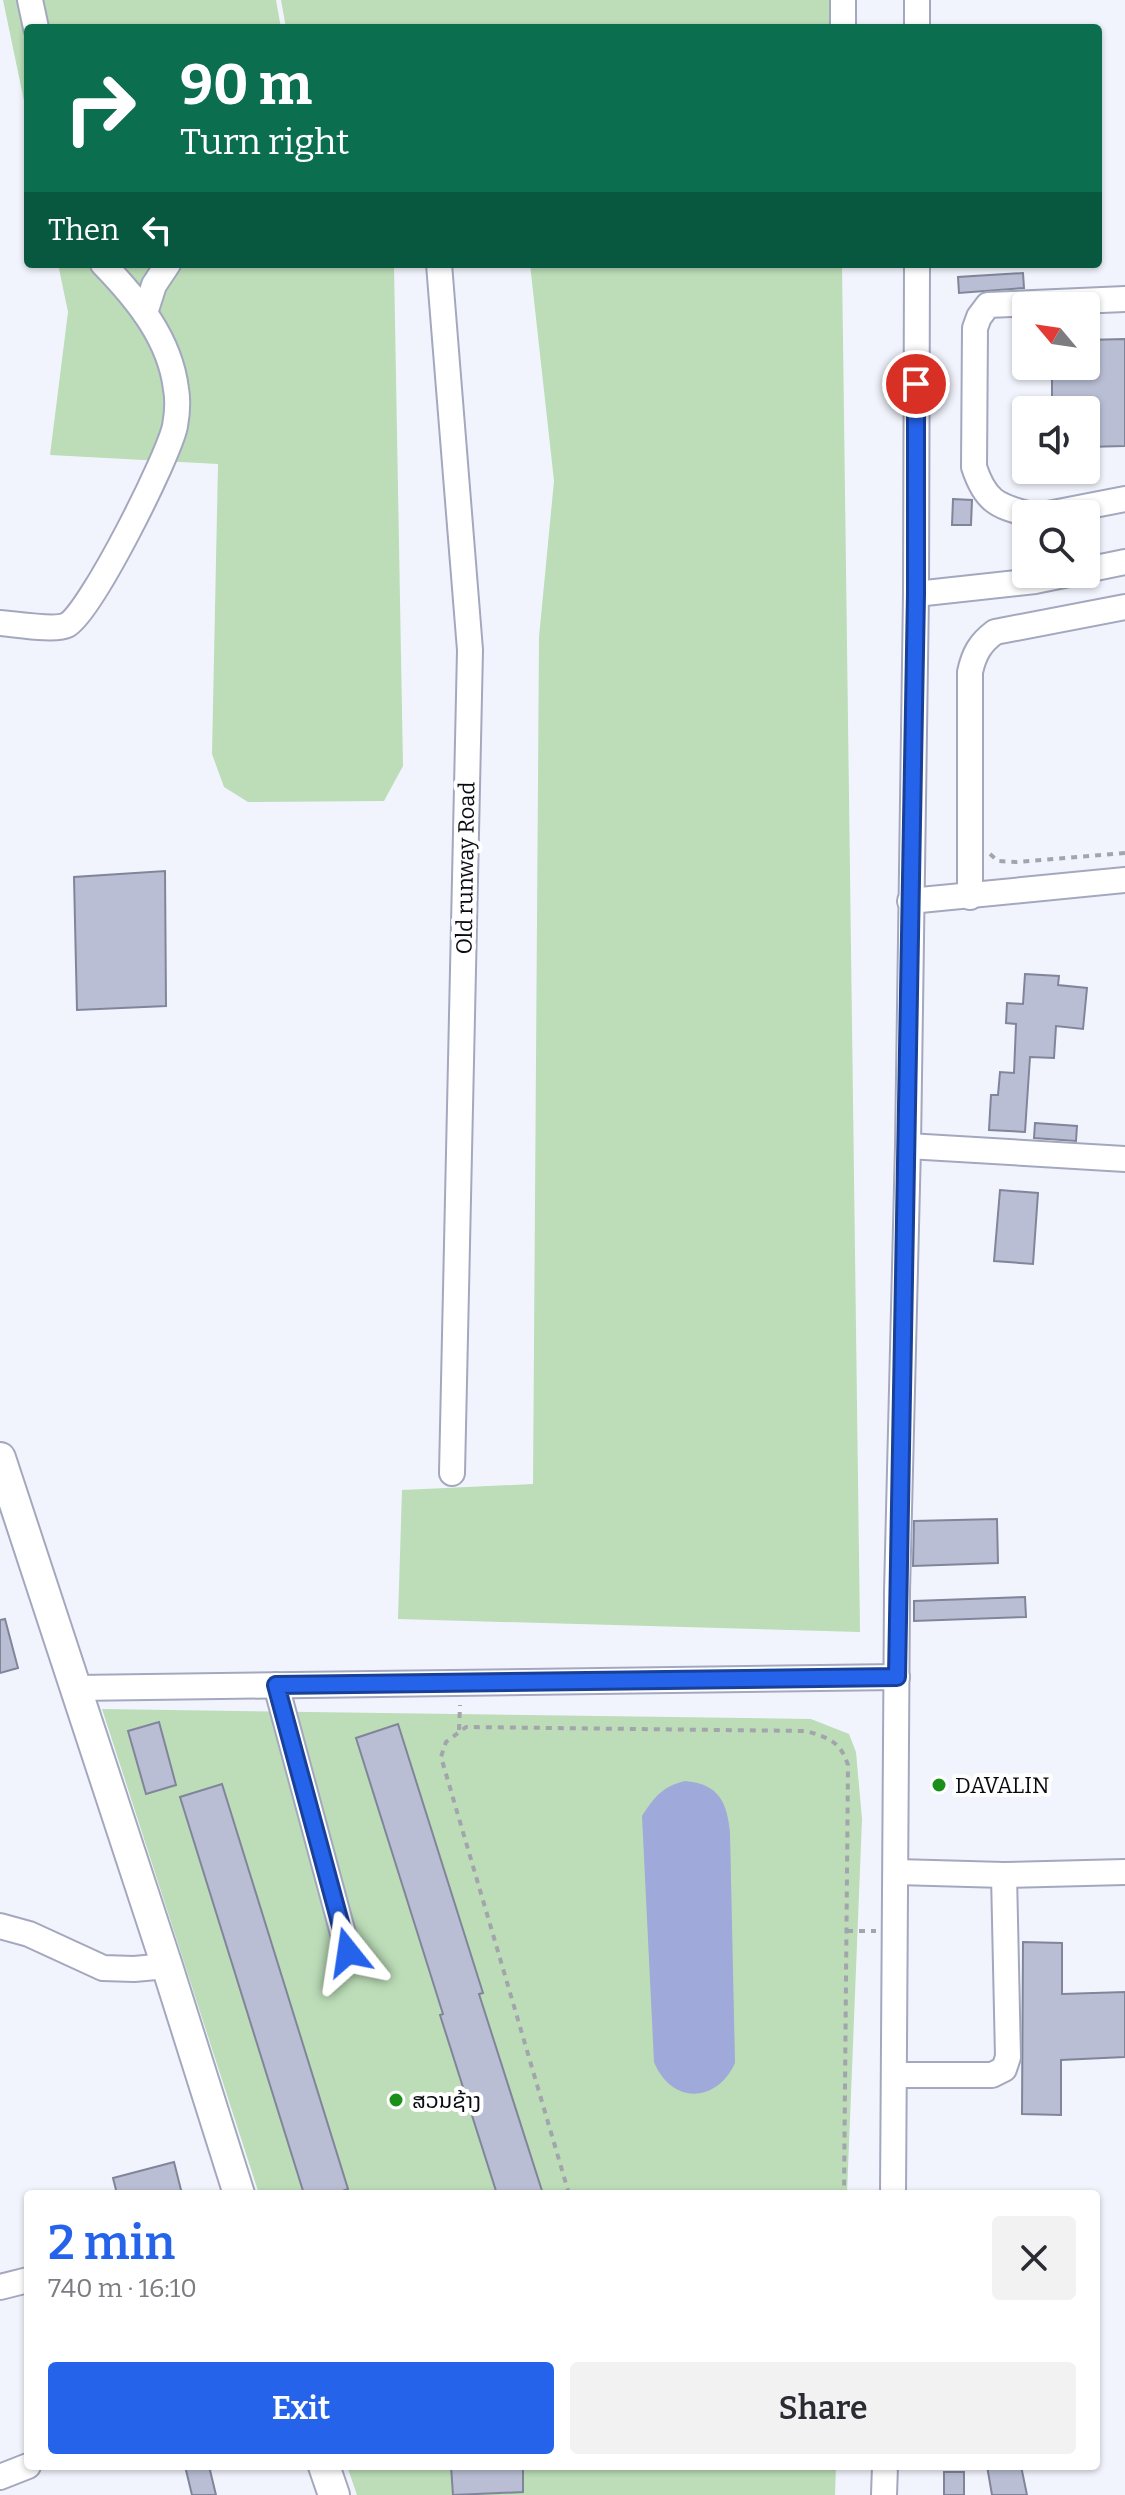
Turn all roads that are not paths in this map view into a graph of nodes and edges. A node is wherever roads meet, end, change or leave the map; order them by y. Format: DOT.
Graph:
graph roads {
  1 [pos="30,0"];
  2 [pos="843,0"];
  3 [pos="917,0"];
  4 [pos="35,24"];
  5 [pos="843,24"];
  6 [pos="917,24"];
  7 [pos="106,268"];
  8 [pos="165,268"];
  9 [pos="439,268"];
  10 [pos="917,268"];
  11 [pos="1125,299"];
  12 [pos="145,313"];
  13 [pos="1125,499"];
  14 [pos="1100,504"];
  15 [pos="1012,508"];
  16 [pos="1125,562"];
  17 [pos="1100,567"];
  18 [pos="1012,584"];
  19 [pos="916,594"];
  20 [pos="1125,607"];
  21 [pos="0,623"];
  22 [pos="1125,880"];
  23 [pos="970,897"];
  24 [pos="910,901"];
  25 [pos="908,1146"];
  26 [pos="1125,1159"];
  27 [pos="0,1458"];
  28 [pos="452,1473"];
  29 [pos="897,1677"];
  30 [pos="276,1685"];
  31 [pos="77,1688"];
  32 [pos="897,1872"];
  33 [pos="1125,1872"];
  34 [pos="1004,1875"];
  35 [pos="0,1926"];
  36 [pos="348,1952"];
  37 [pos="167,1966"];
  38 [pos="896,2075"];
  39 [pos="238,2190"];
  40 [pos="893,2190"];
  41 [pos="24,2281"];
  42 [pos="0,2287"];
  43 [pos="24,2468"];
  44 [pos="325,2470"];
  45 [pos="885,2470"];
  46 [pos="0,2477"];
  47 [pos="334,2495"];
  48 [pos="884,2495"];
  1 -- 4 [label="street"];
  2 -- 5 [label="street"];
  3 -- 6 [label="street"];
  7 -- 12 [label="street"];
  8 -- 12 [label="street"];
  9 -- 28 [label="street, Old runway Road"];
  10 -- 19 [label="street"];
  11 -- 15 [label="street"];
  12 -- 21 [label="street"];
  13 -- 14 [label="street"];
  16 -- 17 [label="street"];
  18 -- 19 [label="street"];
  19 -- 24 [label="street"];
  20 -- 23 [label="street"];
  22 -- 23 [label="street"];
  23 -- 24 [label="street"];
  24 -- 25 [label="street"];
  25 -- 26 [label="street"];
  25 -- 29 [label="street"];
  27 -- 31 [label="main road"];
  29 -- 30 [label="street"];
  29 -- 32 [label="street"];
  30 -- 31 [label="street"];
  30 -- 36 [label="street"];
  31 -- 37 [label="main road"];
  32 -- 34 [label="street"];
  32 -- 38 [label="street"];
  33 -- 34 [label="street"];
  34 -- 38 [label="street"];
  35 -- 37 [label="street"];
  37 -- 39 [label="main road"];
  38 -- 40 [label="street"];
  41 -- 42 [label="street"];
  43 -- 46 [label="street"];
  44 -- 47 [label="main road"];
  45 -- 48 [label="street"];
}
